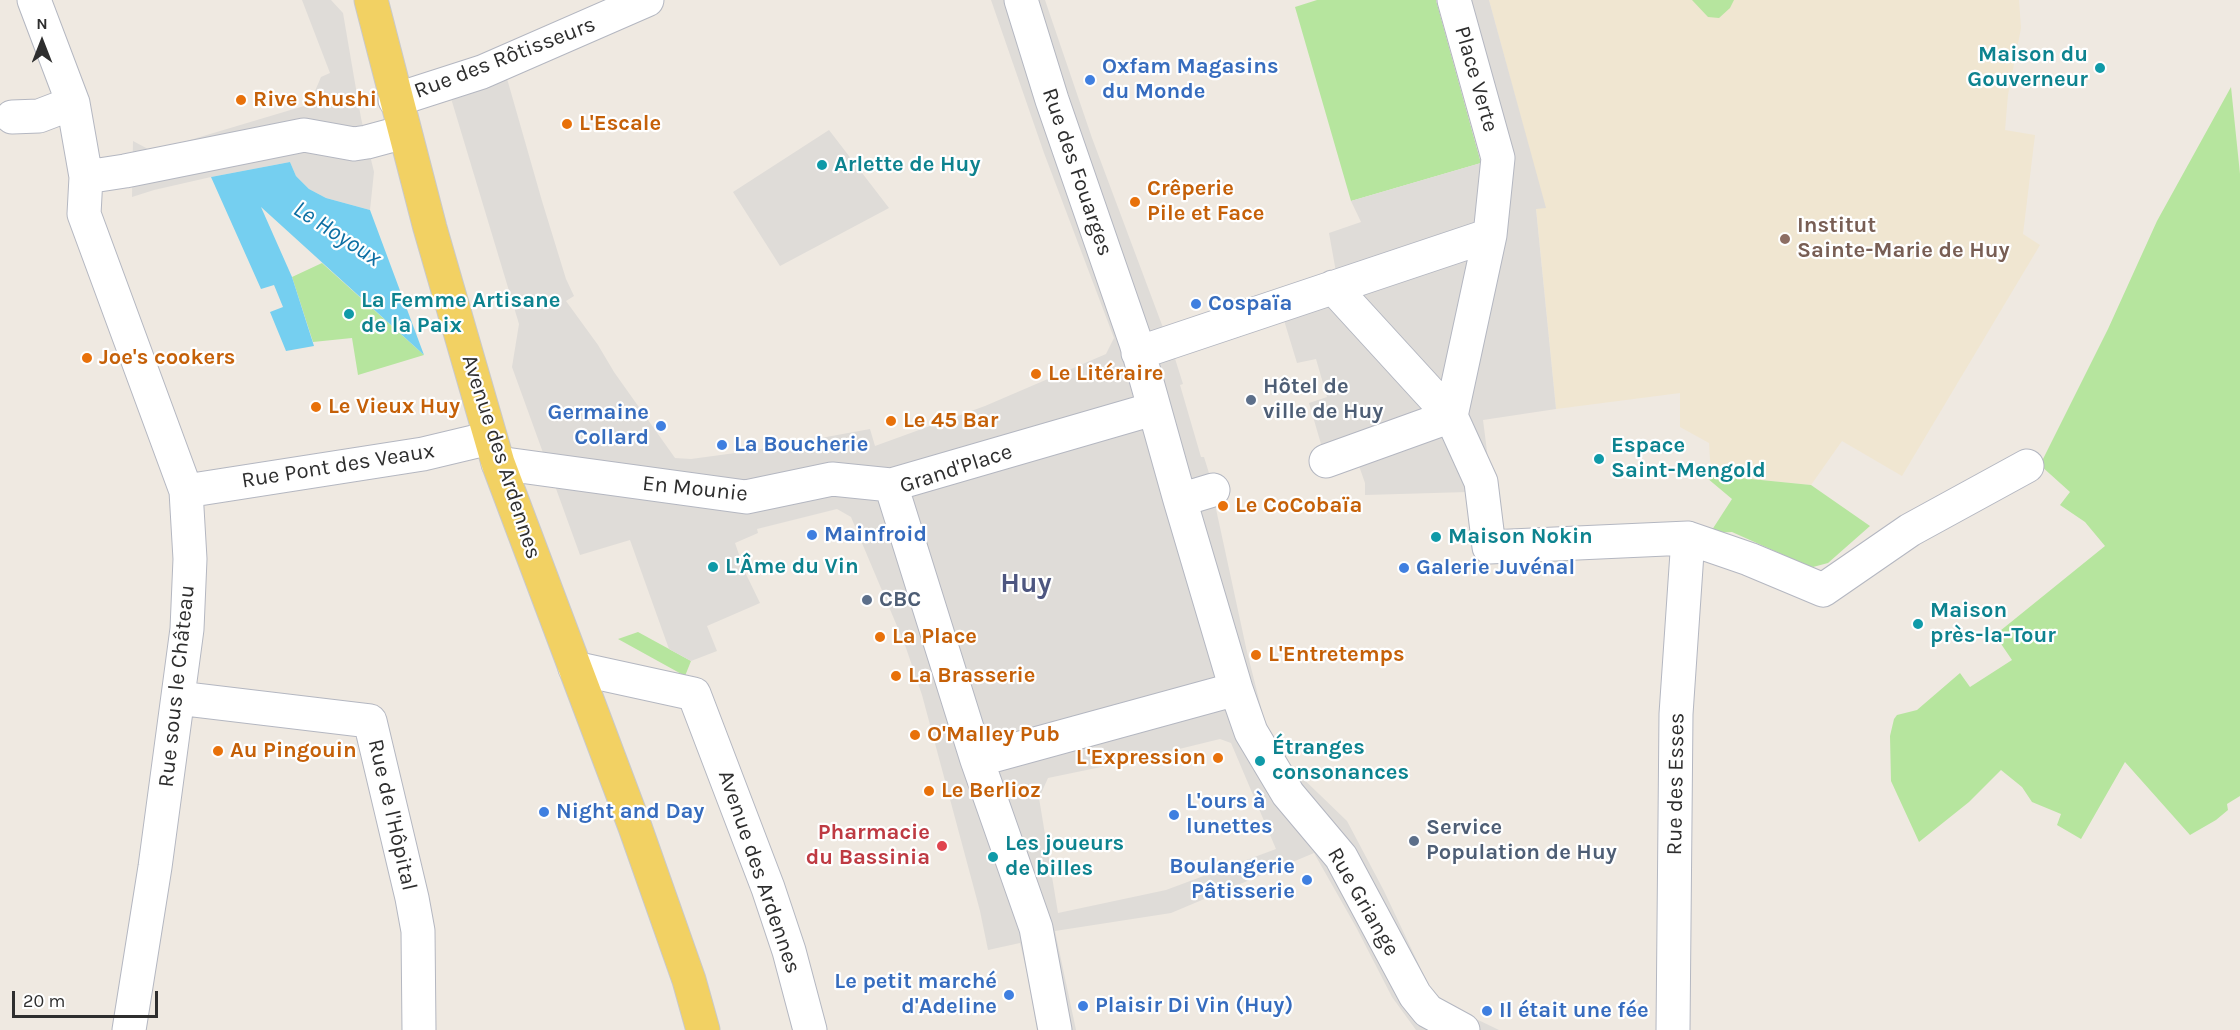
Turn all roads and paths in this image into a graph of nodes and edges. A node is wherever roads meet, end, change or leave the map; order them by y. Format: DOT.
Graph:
graph roads {
  1 [pos="34,0"];
  2 [pos="370,0"];
  3 [pos="646,0"];
  4 [pos="1021,0"];
  5 [pos="1454,0"];
  6 [pos="395,100"];
  7 [pos="73,103"];
  8 [pos="12,117"];
  9 [pos="404,132"];
  10 [pos="86,177"];
  11 [pos="1491,235"];
  12 [pos="1332,287"];
  13 [pos="1137,348"];
  14 [pos="1153,409"];
  15 [pos="1451,416"];
  16 [pos="494,451"];
  17 [pos="1326,461"];
  18 [pos="2027,466"];
  19 [pos="891,485"];
  20 [pos="1213,490"];
  21 [pos="186,491"];
  22 [pos="1180,500"];
  23 [pos="1688,538"];
  24 [pos="575,668"];
  25 [pos="1236,689"];
  26 [pos="178,698"];
  27 [pos="977,760"];
  28 [pos="129,1030"];
  29 [pos="419,1030"];
  30 [pos="702,1030"];
  31 [pos="810,1030"];
  32 [pos="1055,1030"];
  33 [pos="1463,1030"];
  34 [pos="1673,1030"];
  1 -- 7 [label="street, Rue sous le Château"];
  2 -- 6 [label="main road, Avenue des Ardennes"];
  3 -- 6 [label="street, Rue des Rôtisseurs"];
  4 -- 13 [label="street, Rue des Fouarges"];
  5 -- 11 [label="street, Place Verte"];
  6 -- 9 [label="main road, Avenue des Ardennes"];
  7 -- 8 [label="street"];
  7 -- 10 [label="street, Rue sous le Château"];
  9 -- 10 [label="street"];
  9 -- 16 [label="main road, Avenue des Ardennes"];
  10 -- 21 [label="street, Rue sous le Château"];
  11 -- 12 [label="street"];
  11 -- 15 [label="street"];
  12 -- 13 [label="street"];
  12 -- 15 [label="street"];
  13 -- 14 [label="street"];
  14 -- 19 [label="street, Grand'Place"];
  14 -- 22 [label="street"];
  15 -- 17 [label="street"];
  15 -- 23 [label="street"];
  16 -- 19 [label="street, En Mounie"];
  16 -- 21 [label="street, Rue Pont des Veaux"];
  16 -- 24 [label="main road, Avenue des Ardennes"];
  18 -- 23 [label="street"];
  19 -- 27 [label="street, Grand'Place"];
  20 -- 22 [label="street"];
  21 -- 26 [label="street, Rue sous le Château"];
  22 -- 25 [label="street"];
  23 -- 34 [label="street, Rue des Esses"];
  24 -- 30 [label="main road, Avenue des Ardennes"];
  24 -- 31 [label="street, Avenue des Ardennes"];
  25 -- 27 [label="street"];
  25 -- 33 [label="street, Rue Griange"];
  26 -- 28 [label="street, Rue sous le Château"];
  26 -- 29 [label="street, Rue de l'Hôpital"];
  27 -- 32 [label="street, Grand'Place"];
}
